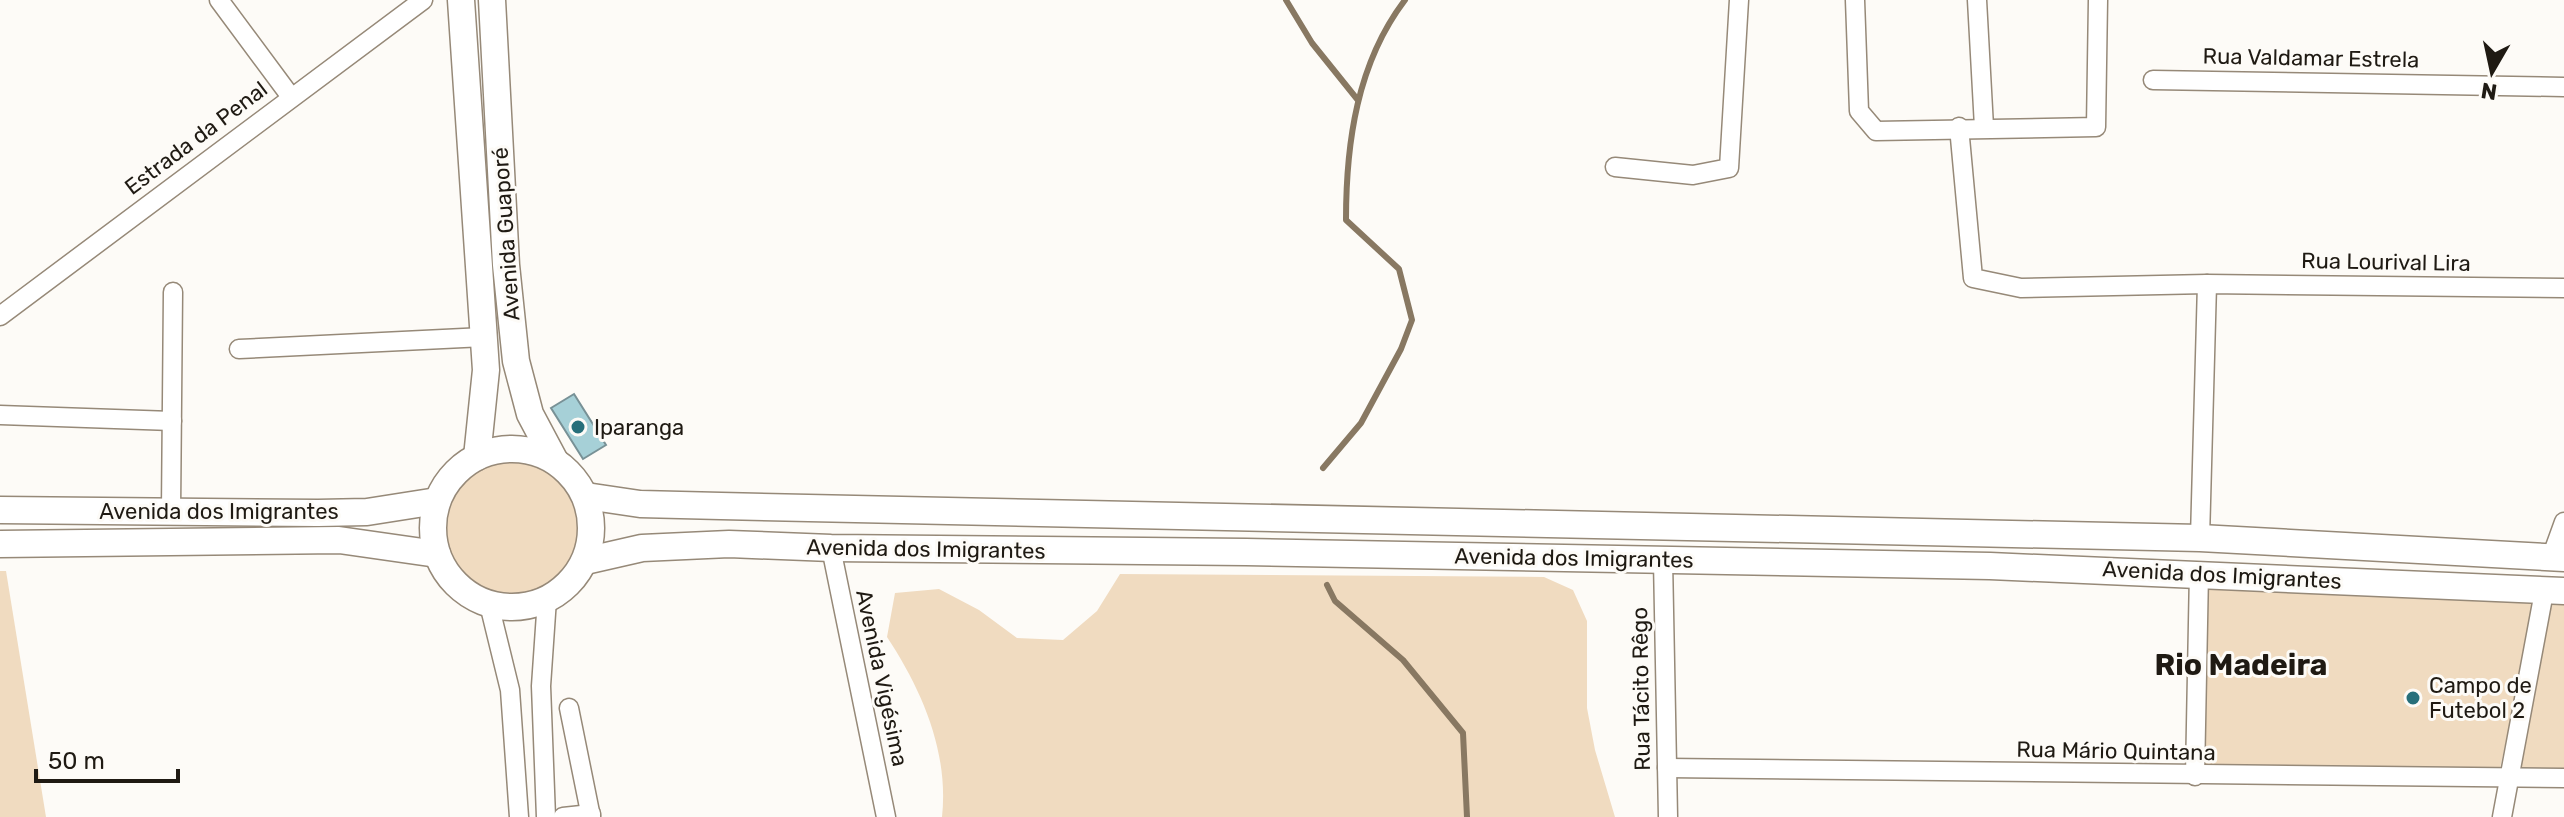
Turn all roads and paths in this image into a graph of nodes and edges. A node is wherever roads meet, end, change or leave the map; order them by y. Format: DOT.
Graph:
graph roads {
  1 [pos="219,0"];
  2 [pos="423,0"];
  3 [pos="461,0"];
  4 [pos="492,0"];
  5 [pos="1739,0"];
  6 [pos="1855,0"];
  7 [pos="1977,0"];
  8 [pos="2098,0"];
  9 [pos="2153,80"];
  10 [pos="2564,87"];
  11 [pos="291,97"];
  12 [pos="1959,127"];
  13 [pos="1984,127"];
  14 [pos="1615,167"];
  15 [pos="2207,284"];
  16 [pos="2564,288"];
  17 [pos="173,292"];
  18 [pos="0,316"];
  19 [pos="484,337"];
  20 [pos="239,349"];
  21 [pos="0,415"];
  22 [pos="172,421"];
  23 [pos="477,457"];
  24 [pos="555,461"];
  25 [pos="586,496"];
  26 [pos="437,501"];
  27 [pos="0,510"];
  28 [pos="34,510"];
  29 [pos="171,511"];
  30 [pos="2564,522"];
  31 [pos="2200,538"];
  32 [pos="35,543"];
  33 [pos="0,544"];
  34 [pos="831,548"];
  35 [pos="437,554"];
  36 [pos="2557,558"];
  37 [pos="1663,560"];
  38 [pos="585,561"];
  39 [pos="2199,572"];
  40 [pos="2554,591"];
  41 [pos="547,599"];
  42 [pos="489,604"];
  43 [pos="569,708"];
  44 [pos="1667,768"];
  45 [pos="2195,776"];
  46 [pos="2507,777"];
  47 [pos="2564,778"];
  48 [pos="591,815"];
  49 [pos="519,817"];
  50 [pos="546,817"];
  51 [pos="563,817"];
  52 [pos="886,817"];
  53 [pos="1668,817"];
  54 [pos="2502,817"];
  1 -- 11 [label="street"];
  2 -- 11 [label="street, Estrada da Penal"];
  3 -- 19 [label="main road, Avenida Guaporé"];
  4 -- 24 [label="main road, Avenida Guaporé"];
  5 -- 14 [label="street"];
  6 -- 12 [label="street"];
  7 -- 13 [label="street"];
  8 -- 13 [label="street"];
  9 -- 10 [label="street, Rua Valdamar Estrela"];
  11 -- 18 [label="street, Estrada da Penal"];
  12 -- 13 [label="street"];
  12 -- 15 [label="street, Rua Lourival Lira"];
  15 -- 16 [label="street, Rua Lourival Lira"];
  15 -- 31 [label="street"];
  17 -- 22 [label="street"];
  19 -- 20 [label="street"];
  19 -- 23 [label="main road, Avenida Guaporé"];
  21 -- 22 [label="street"];
  22 -- 29 [label="street"];
  23 -- 24 [label="main road"];
  23 -- 26 [label="main road"];
  24 -- 25 [label="main road"];
  25 -- 31 [label="main road, Avenida dos Imigrantes"];
  25 -- 38 [label="main road"];
  26 -- 29 [label="main road, Avenida dos Imigrantes"];
  26 -- 35 [label="main road"];
  27 -- 28 [label="main road, Avenida dos Imigrantes"];
  28 -- 29 [label="main road, Avenida dos Imigrantes"];
  28 -- 32 [label="main road"];
  30 -- 36 [label="street"];
  31 -- 36 [label="main road, Avenida dos Imigrantes"];
  32 -- 33 [label="main road, Avenida dos Imigrantes"];
  32 -- 35 [label="main road, Avenida dos Imigrantes"];
  34 -- 37 [label="main road, Avenida dos Imigrantes"];
  34 -- 38 [label="main road, Avenida dos Imigrantes"];
  34 -- 52 [label="street, Avenida Vigésima"];
  35 -- 42 [label="main road"];
  37 -- 39 [label="main road, Avenida dos Imigrantes"];
  37 -- 44 [label="street, Rua Tácito Rêgo"];
  38 -- 41 [label="main road"];
  39 -- 40 [label="main road, Avenida dos Imigrantes"];
  39 -- 45 [label="street"];
  40 -- 46 [label="street"];
  41 -- 42 [label="main road"];
  41 -- 50 [label="street"];
  42 -- 49 [label="street"];
  43 -- 48 [label="street"];
  44 -- 45 [label="street, Rua Mário Quintana"];
  44 -- 53 [label="street, Rua Tácito Rêgo"];
  45 -- 46 [label="street, Rua Mário Quintana"];
  46 -- 47 [label="street, Rua Mário Quintana"];
  46 -- 54 [label="street"];
  48 -- 51 [label="street"];
}
